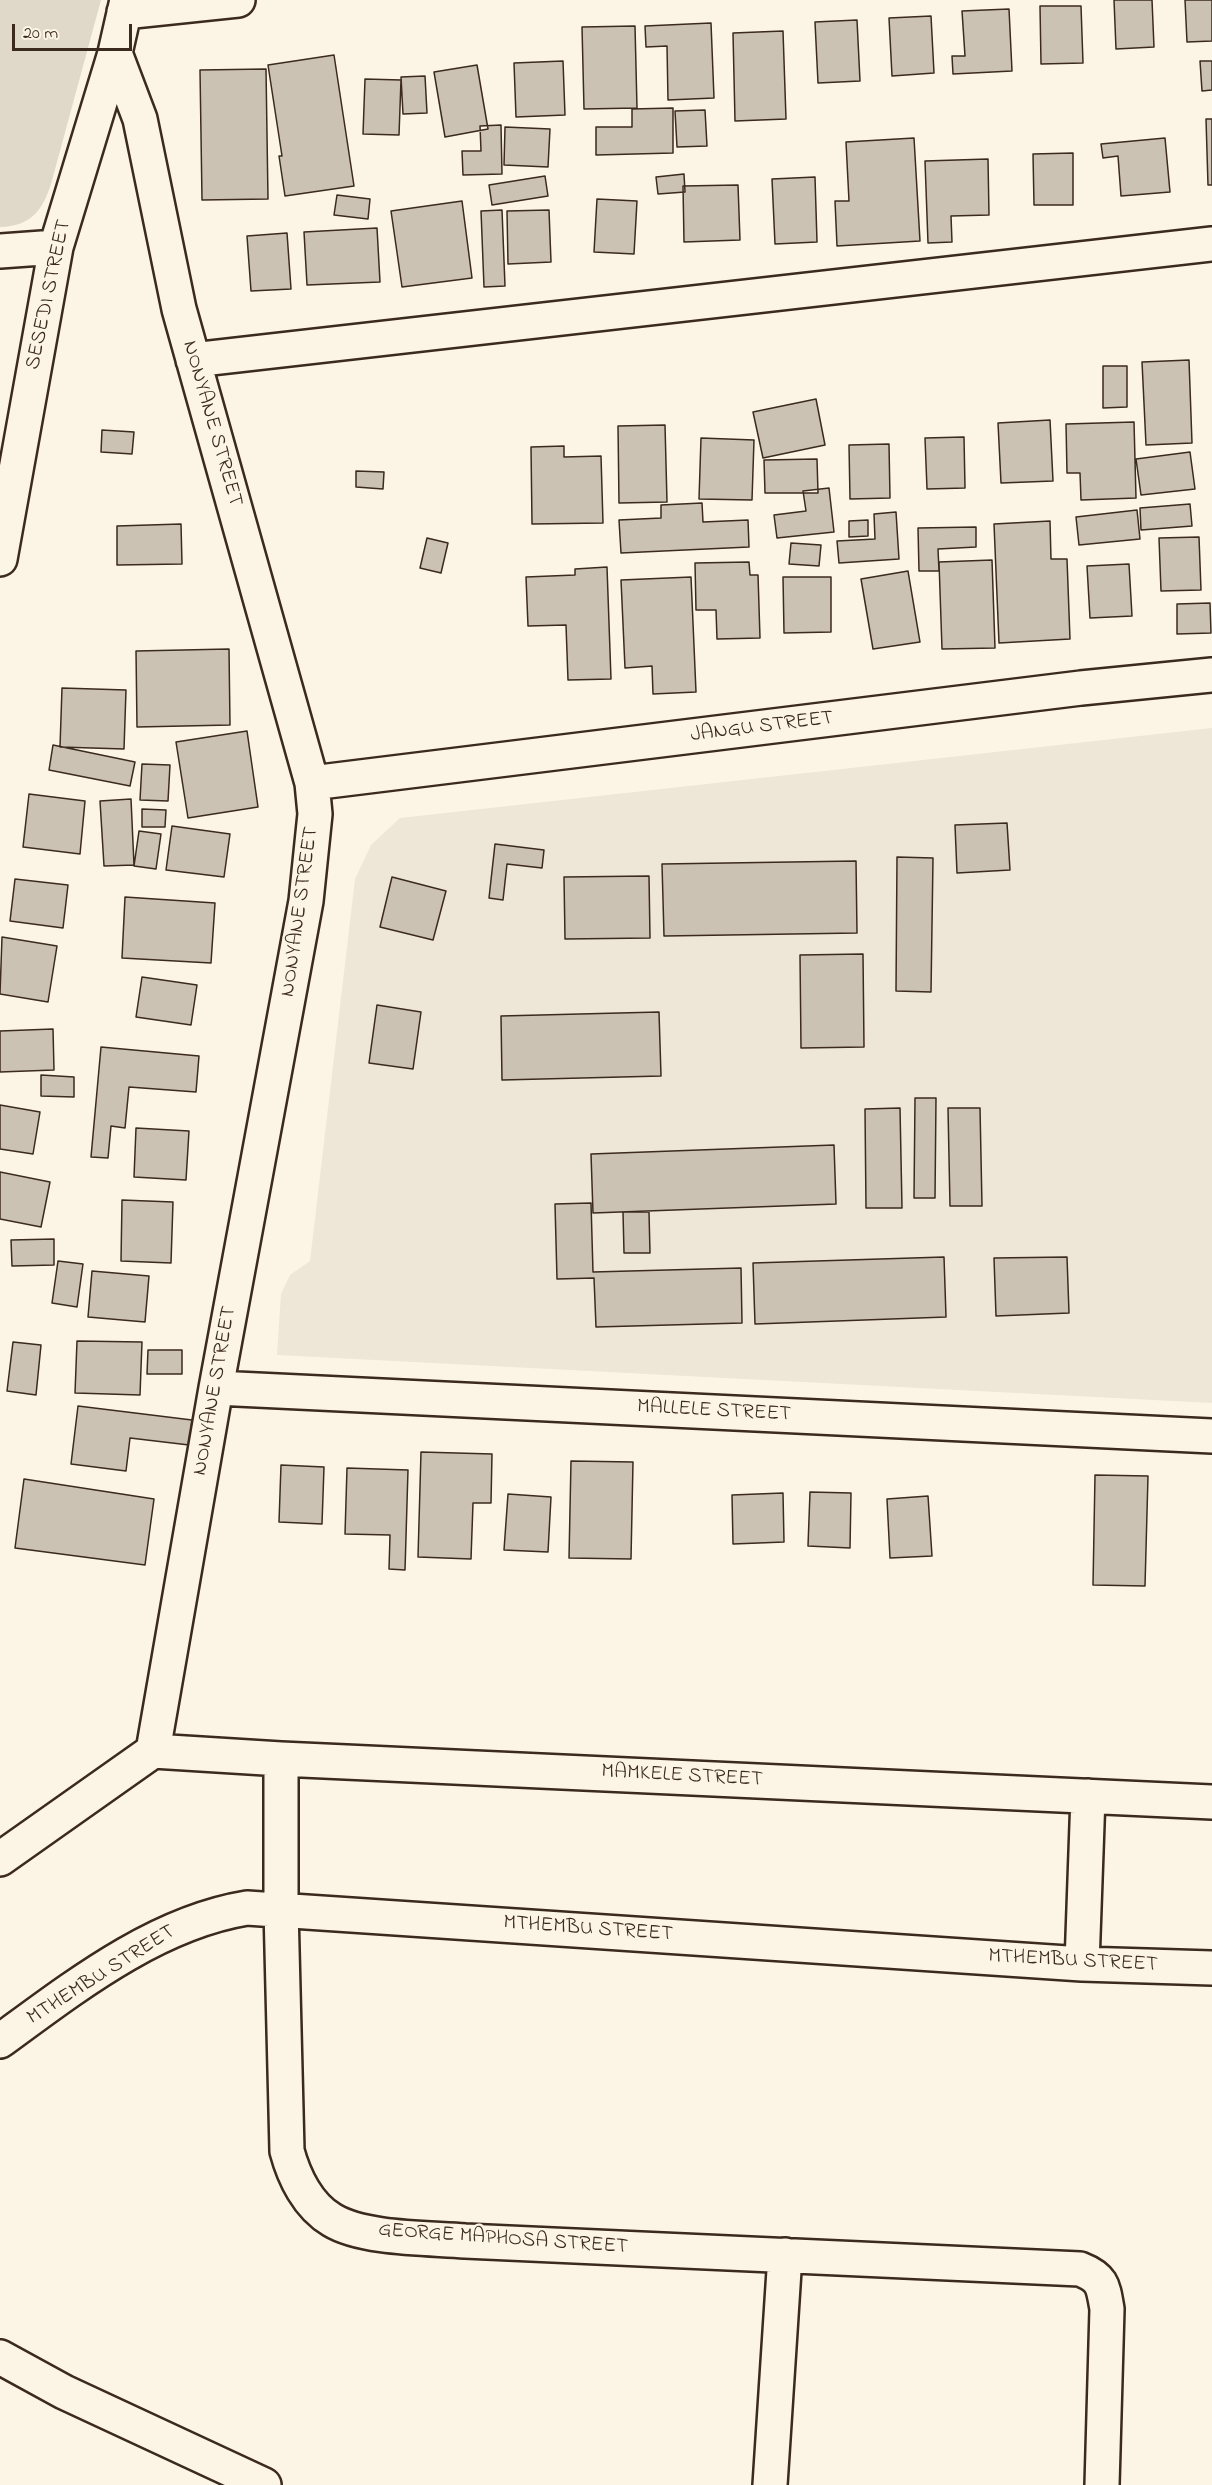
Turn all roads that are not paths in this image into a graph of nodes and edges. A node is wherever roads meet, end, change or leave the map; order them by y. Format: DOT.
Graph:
graph roads {
  1 [pos="238,0"];
  2 [pos="125,6"];
  3 [pos="115,53"];
  4 [pos="1212,244"];
  5 [pos="56,247"];
  6 [pos="0,252"];
  7 [pos="193,360"];
  8 [pos="0,559"];
  9 [pos="1212,675"];
  10 [pos="312,783"];
  11 [pos="216,1388"];
  12 [pos="1212,1436"];
  13 [pos="153,1751"];
  14 [pos="280,1759"];
  15 [pos="1088,1796"];
  16 [pos="1212,1802"];
  17 [pos="0,1859"];
  18 [pos="280,1909"];
  19 [pos="1082,1964"];
  20 [pos="1212,1968"];
  21 [pos="0,2041"];
  22 [pos="785,2255"];
  23 [pos="0,2357"];
  24 [pos="264,2485"];
  25 [pos="770,2485"];
  26 [pos="1102,2485"];
  1 -- 2 [label="street"];
  2 -- 3 [label="street, SESEDI STREET"];
  3 -- 5 [label="street, SESEDI STREET"];
  3 -- 7 [label="street, NONYANE STREET"];
  4 -- 7 [label="street"];
  5 -- 6 [label="street"];
  5 -- 8 [label="street, SESEDI STREET"];
  7 -- 10 [label="street, NONYANE STREET"];
  9 -- 10 [label="street, JANGU STREET"];
  10 -- 11 [label="street, NONYANE STREET"];
  11 -- 12 [label="street, MALLELE STREET"];
  11 -- 13 [label="street, NONYANE STREET"];
  13 -- 14 [label="street, MAMKELE STREET"];
  13 -- 17 [label="street"];
  14 -- 15 [label="street, MAMKELE STREET"];
  14 -- 18 [label="street, GEORGE MAPHOSA STREET"];
  15 -- 16 [label="street, MAMKELE STREET"];
  15 -- 19 [label="street"];
  18 -- 19 [label="street, MTHEMBU STREET"];
  18 -- 21 [label="street, MTHEMBU STREET"];
  18 -- 22 [label="street, GEORGE MAPHOSA STREET"];
  19 -- 20 [label="street, MTHEMBU STREET"];
  22 -- 25 [label="street"];
  22 -- 26 [label="street, GEORGE MAPHOSA STREET"];
  23 -- 24 [label="street"];
}
